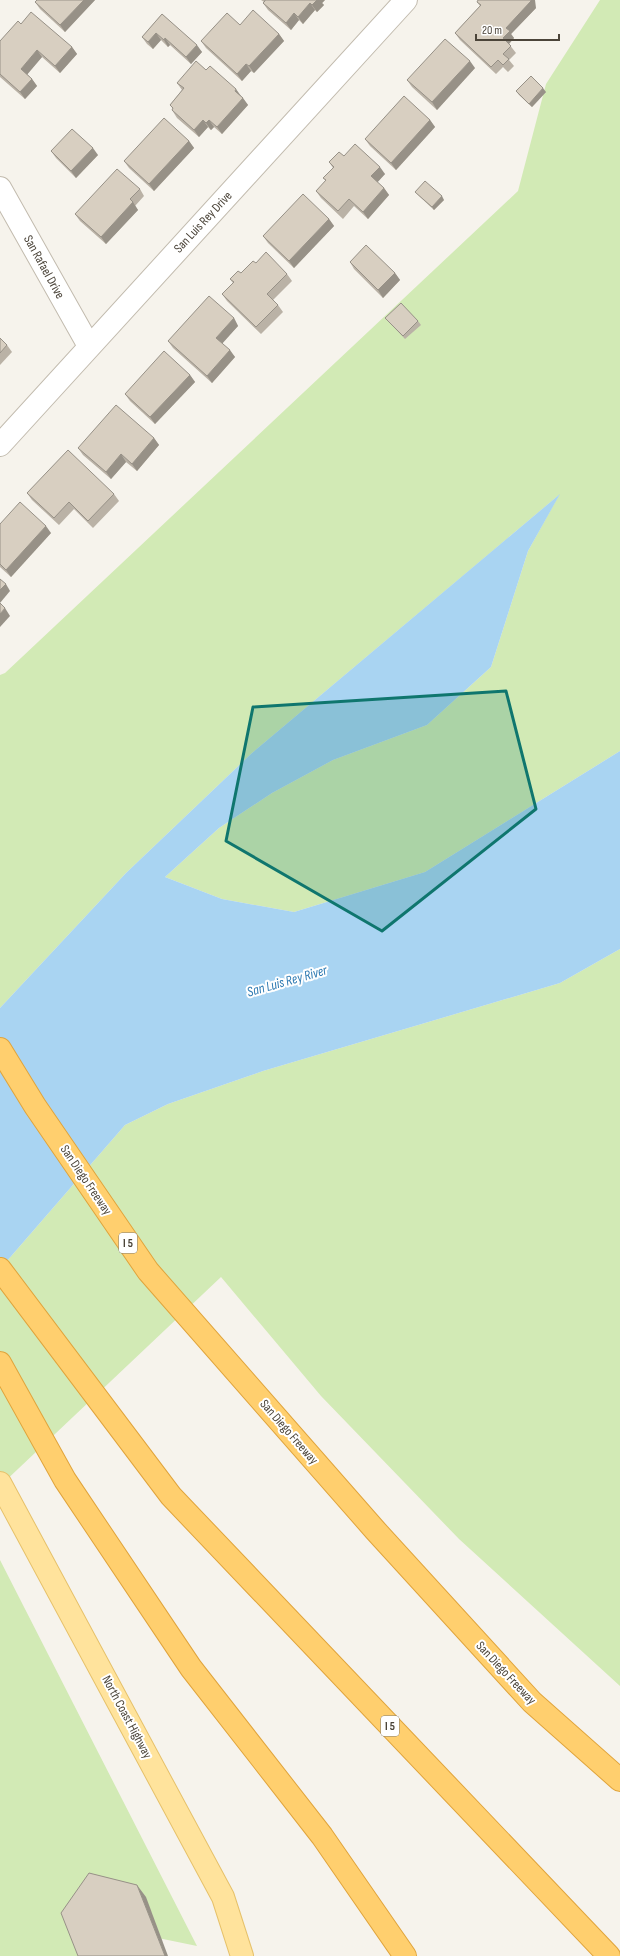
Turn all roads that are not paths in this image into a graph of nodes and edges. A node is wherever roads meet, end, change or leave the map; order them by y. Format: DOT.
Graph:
graph roads {
  1 [pos="406,0"];
  2 [pos="0,188"];
  3 [pos="89,346"];
  4 [pos="0,445"];
  5 [pos="0,1049"];
  6 [pos="0,1269"];
  7 [pos="0,1362"];
  8 [pos="0,1484"];
  9 [pos="620,1780"];
  10 [pos="242,1956"];
  11 [pos="405,1956"];
  12 [pos="609,1956"];
  1 -- 3 [label="street, San Luis Rey Drive"];
  2 -- 3 [label="street, San Rafael Drive"];
  3 -- 4 [label="street, San Luis Rey Drive"];
  5 -- 9 [label="highway, San Diego Freeway / I 5"];
  6 -- 12 [label="highway, I 5"];
  7 -- 11 [label="highway"];
  8 -- 10 [label="main road, North Coast Highway"];
}
